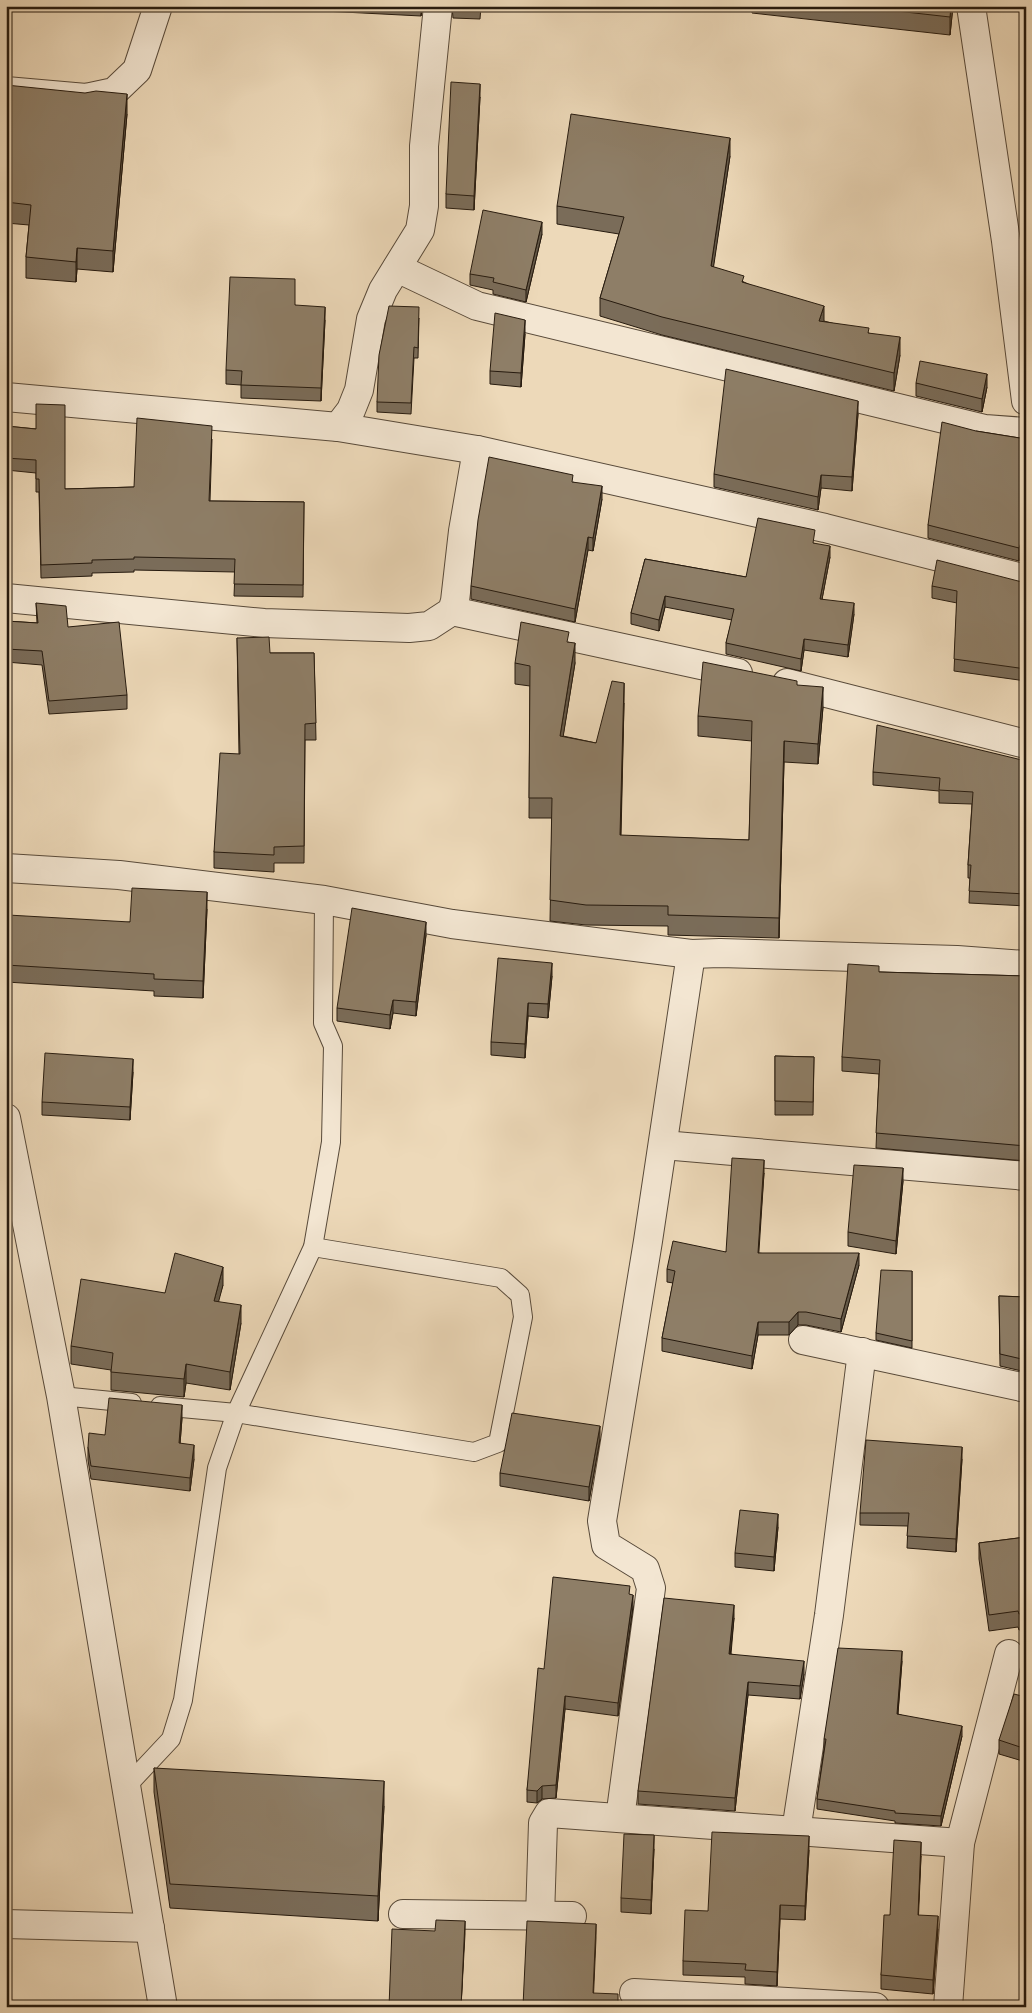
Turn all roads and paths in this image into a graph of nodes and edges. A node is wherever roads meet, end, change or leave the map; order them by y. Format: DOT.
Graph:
graph roads {
  1 [pos="158,6"];
  2 [pos="438,6"];
  3 [pos="971,6"];
  4 [pos="6,91"];
  5 [pos="1016,242"];
  6 [pos="397,268"];
  7 [pos="6,397"];
  8 [pos="1026,401"];
  9 [pos="338,426"];
  10 [pos="1026,432"];
  11 [pos="477,450"];
  12 [pos="1026,579"];
  13 [pos="6,598"];
  14 [pos="452,611"];
  15 [pos="1026,744"];
  16 [pos="6,868"];
  17 [pos="324,900"];
  18 [pos="691,954"];
  19 [pos="1026,964"];
  20 [pos="6,1118"];
  21 [pos="662,1145"];
  22 [pos="1026,1176"];
  23 [pos="313,1247"];
  24 [pos="803,1340"];
  25 [pos="862,1352"];
  26 [pos="1026,1388"];
  27 [pos="61,1396"];
  28 [pos="236,1413"];
  29 [pos="1009,1654"];
  30 [pos="127,1786"];
  31 [pos="620,1818"];
  32 [pos="796,1831"];
  33 [pos="960,1844"];
  34 [pos="403,1914"];
  35 [pos="572,1916"];
  36 [pos="540,1917"];
  37 [pos="6,1924"];
  38 [pos="150,1928"];
  39 [pos="634,1994"];
  40 [pos="163,2007"];
  41 [pos="875,2007"];
  42 [pos="948,2007"];
  1 -- 4 [label="street"];
  2 -- 6 [label="street"];
  3 -- 5 [label="street"];
  5 -- 8 [label="street"];
  6 -- 9 [label="street"];
  6 -- 10 [label="street"];
  7 -- 9 [label="street"];
  9 -- 11 [label="street"];
  11 -- 12 [label="street"];
  11 -- 14 [label="street"];
  13 -- 14 [label="street"];
  14 -- 15 [label="street"];
  16 -- 17 [label="street"];
  17 -- 18 [label="street"];
  17 -- 23 [label="lane"];
  18 -- 19 [label="street"];
  18 -- 21 [label="street"];
  20 -- 27 [label="street"];
  21 -- 22 [label="street"];
  21 -- 31 [label="street"];
  23 -- 28 [label="lane"];
  23 -- 28 [label="lane"];
  24 -- 25 [label="street"];
  25 -- 26 [label="street"];
  25 -- 32 [label="street"];
  27 -- 28 [label="lane"];
  27 -- 30 [label="street"];
  28 -- 30 [label="lane"];
  29 -- 33 [label="street"];
  30 -- 38 [label="street"];
  31 -- 32 [label="street"];
  31 -- 36 [label="street"];
  32 -- 33 [label="street"];
  33 -- 42 [label="street"];
  34 -- 36 [label="street"];
  35 -- 36 [label="street"];
  37 -- 38 [label="street"];
  38 -- 40 [label="street"];
  39 -- 41 [label="street"];
}
